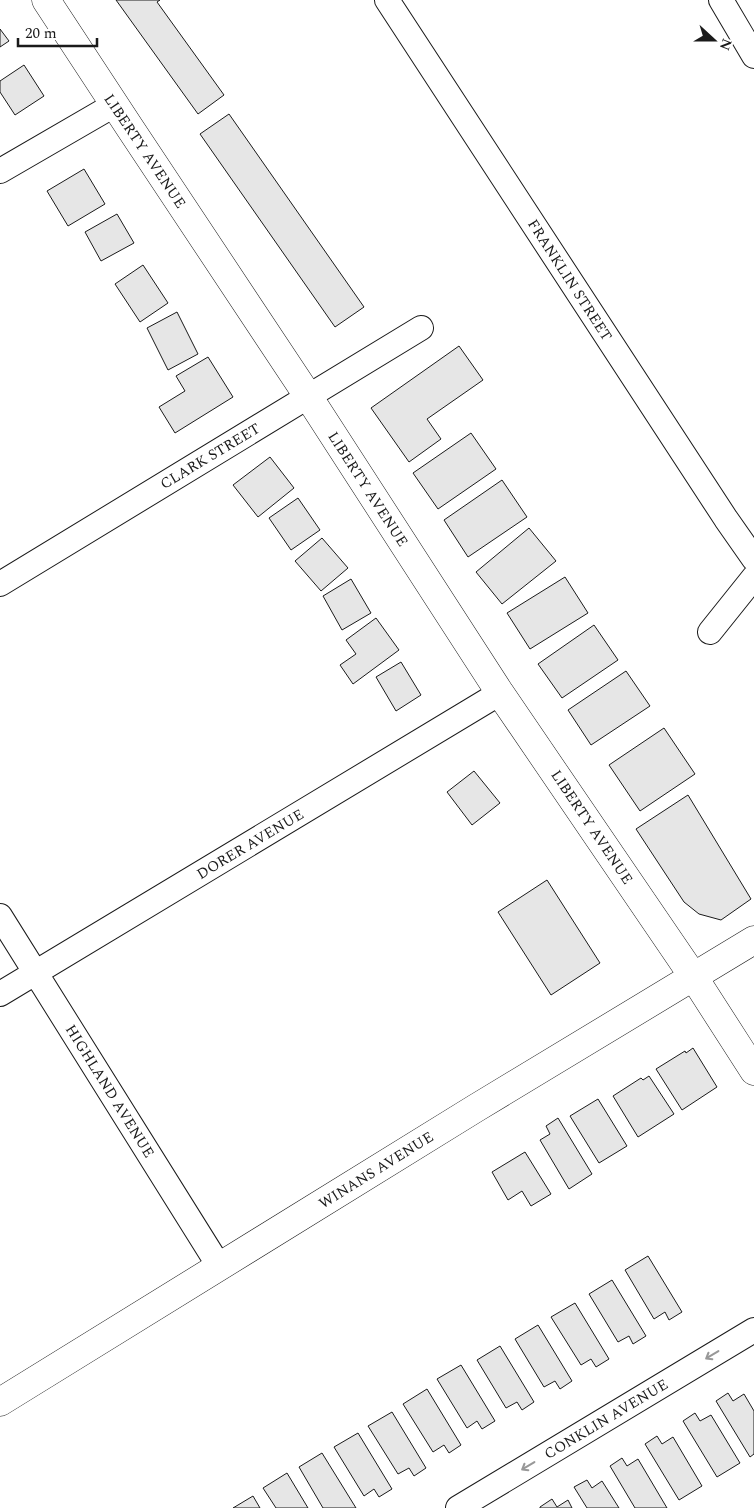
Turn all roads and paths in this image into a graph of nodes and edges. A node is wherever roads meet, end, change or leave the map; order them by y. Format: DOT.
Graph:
graph roads {
  1 [pos="46,0"];
  2 [pos="387,0"];
  3 [pos="721,0"];
  4 [pos="754,56"];
  5 [pos="114,105"];
  6 [pos="0,171"];
  7 [pos="421,328"];
  8 [pos="308,396"];
  9 [pos="754,559"];
  10 [pos="754,577"];
  11 [pos="0,584"];
  12 [pos="710,632"];
  13 [pos="500,693"];
  14 [pos="0,916"];
  15 [pos="754,940"];
  16 [pos="35,973"];
  17 [pos="693,976"];
  18 [pos="0,994"];
  19 [pos="754,1071"];
  20 [pos="219,1266"];
  21 [pos="754,1330"];
  22 [pos="0,1402"];
  23 [pos="458,1508"];
  1 -- 5 [label="street, LIBERTY AVENUE"];
  2 -- 9 [label="street, FRANKLIN STREET"];
  3 -- 4 [label="street"];
  5 -- 6 [label="street"];
  5 -- 8 [label="street, LIBERTY AVENUE"];
  7 -- 8 [label="street, CLARK STREET"];
  8 -- 11 [label="street, CLARK STREET"];
  8 -- 13 [label="street, LIBERTY AVENUE"];
  10 -- 12 [label="street"];
  13 -- 16 [label="street, DORER AVENUE"];
  13 -- 17 [label="street, LIBERTY AVENUE"];
  14 -- 16 [label="street, HIGHLAND AVENUE"];
  15 -- 17 [label="street, WINANS AVENUE"];
  16 -- 18 [label="street, DORER AVENUE"];
  16 -- 20 [label="street, HIGHLAND AVENUE"];
  17 -- 19 [label="street, LIBERTY AVENUE"];
  17 -- 20 [label="street, WINANS AVENUE"];
  20 -- 22 [label="street, WINANS AVENUE"];
  21 -- 23 [label="street, CONKLIN AVENUE, one-way"];
}
